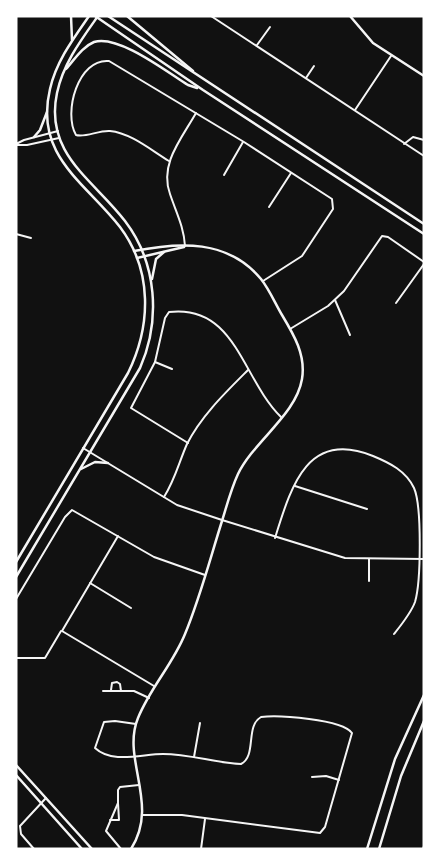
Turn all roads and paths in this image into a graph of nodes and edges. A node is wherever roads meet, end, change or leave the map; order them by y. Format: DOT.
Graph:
graph roads {
  1 [pos="71,16"];
  2 [pos="89,16"];
  3 [pos="108,16"];
  4 [pos="127,16"];
  5 [pos="211,16"];
  6 [pos="350,16"];
  7 [pos="96,17"];
  8 [pos="270,27"];
  9 [pos="72,42"];
  10 [pos="257,46"];
  11 [pos="391,56"];
  12 [pos="314,66"];
  13 [pos="64,72"];
  14 [pos="424,76"];
  15 [pos="202,78"];
  16 [pos="306,78"];
  17 [pos="203,90"];
  18 [pos="355,110"];
  19 [pos="47,111"];
  20 [pos="196,113"];
  21 [pos="58,131"];
  22 [pos="50,133"];
  23 [pos="34,137"];
  24 [pos="59,138"];
  25 [pos="52,139"];
  26 [pos="424,140"];
  27 [pos="244,142"];
  28 [pos="16,144"];
  29 [pos="404,144"];
  30 [pos="424,156"];
  31 [pos="169,161"];
  32 [pos="292,173"];
  33 [pos="224,175"];
  34 [pos="269,207"];
  35 [pos="424,224"];
  36 [pos="16,234"];
  37 [pos="424,234"];
  38 [pos="31,238"];
  39 [pos="185,246"];
  40 [pos="142,249"];
  41 [pos="134,251"];
  42 [pos="164,252"];
  43 [pos="145,255"];
  44 [pos="137,258"];
  45 [pos="424,263"];
  46 [pos="263,281"];
  47 [pos="152,283"];
  48 [pos="335,300"];
  49 [pos="396,303"];
  50 [pos="290,329"];
  51 [pos="350,334"];
  52 [pos="155,362"];
  53 [pos="172,368"];
  54 [pos="248,370"];
  55 [pos="282,417"];
  56 [pos="188,443"];
  57 [pos="83,448"];
  58 [pos="90,452"];
  59 [pos="108,463"];
  60 [pos="80,470"];
  61 [pos="294,486"];
  62 [pos="164,497"];
  63 [pos="367,509"];
  64 [pos="418,510"];
  65 [pos="424,510"];
  66 [pos="222,520"];
  67 [pos="118,536"];
  68 [pos="275,538"];
  69 [pos="369,559"];
  70 [pos="418,559"];
  71 [pos="424,559"];
  72 [pos="16,562"];
  73 [pos="205,575"];
  74 [pos="16,577"];
  75 [pos="369,581"];
  76 [pos="90,583"];
  77 [pos="16,599"];
  78 [pos="131,608"];
  79 [pos="62,630"];
  80 [pos="394,634"];
  81 [pos="16,658"];
  82 [pos="155,686"];
  83 [pos="111,690"];
  84 [pos="104,691"];
  85 [pos="121,691"];
  86 [pos="424,695"];
  87 [pos="148,698"];
  88 [pos="424,721"];
  89 [pos="200,723"];
  90 [pos="136,724"];
  91 [pos="136,756"];
  92 [pos="194,757"];
  93 [pos="16,765"];
  94 [pos="16,775"];
  95 [pos="312,777"];
  96 [pos="339,780"];
  97 [pos="139,785"];
  98 [pos="46,798"];
  99 [pos="41,803"];
  100 [pos="118,803"];
  101 [pos="143,814"];
  102 [pos="205,818"];
  103 [pos="110,820"];
  104 [pos="34,849"];
  105 [pos="82,849"];
  106 [pos="92,849"];
  107 [pos="121,849"];
  108 [pos="130,849"];
  109 [pos="201,849"];
  110 [pos="367,849"];
  111 [pos="380,849"];
  1 -- 9 [label="main road"];
  2 -- 9 [label="main road"];
  3 -- 15 [label="main road"];
  4 -- 15 [label="main road"];
  5 -- 10 [label="street"];
  6 -- 11 [label="main road"];
  7 -- 13 [label="main road"];
  7 -- 17 [label="main road"];
  8 -- 10 [label="street"];
  9 -- 19 [label="main road"];
  10 -- 16 [label="street"];
  11 -- 14 [label="main road"];
  11 -- 18 [label="street"];
  12 -- 16 [label="street"];
  13 -- 17 [label="main road"];
  13 -- 21 [label="main road"];
  15 -- 35 [label="main road"];
  16 -- 18 [label="street"];
  17 -- 37 [label="main road"];
  18 -- 29 [label="street"];
  19 -- 22 [label="main road"];
  19 -- 23 [label="main road"];
  20 -- 27 [label="street"];
  20 -- 31 [label="street"];
  20 -- 31 [label="street"];
  21 -- 22 [label="street"];
  21 -- 24 [label="main road"];
  22 -- 23 [label="street"];
  22 -- 25 [label="main road"];
  23 -- 28 [label="street"];
  24 -- 25 [label="street"];
  24 -- 40 [label="main road"];
  25 -- 28 [label="street"];
  25 -- 41 [label="main road"];
  26 -- 29 [label="street"];
  27 -- 32 [label="street"];
  27 -- 33 [label="street"];
  29 -- 30 [label="street"];
  31 -- 39 [label="street"];
  32 -- 34 [label="street"];
  32 -- 46 [label="street"];
  36 -- 38 [label="street"];
  39 -- 40 [label="main road"];
  39 -- 42 [label="main road"];
  39 -- 46 [label="main road"];
  40 -- 41 [label="main road"];
  40 -- 43 [label="main road"];
  41 -- 44 [label="main road"];
  42 -- 43 [label="main road"];
  42 -- 47 [label="main road"];
  43 -- 44 [label="main road"];
  43 -- 47 [label="main road"];
  44 -- 57 [label="main road"];
  45 -- 48 [label="street"];
  45 -- 49 [label="street"];
  46 -- 50 [label="main road"];
  47 -- 58 [label="main road"];
  48 -- 50 [label="street"];
  48 -- 51 [label="street"];
  50 -- 55 [label="main road"];
  52 -- 53 [label="street"];
  52 -- 54 [label="street"];
  52 -- 56 [label="street"];
  54 -- 55 [label="street"];
  54 -- 56 [label="street"];
  55 -- 66 [label="main road"];
  56 -- 62 [label="street"];
  57 -- 58 [label="street"];
  57 -- 72 [label="main road"];
  58 -- 59 [label="street"];
  58 -- 60 [label="main road"];
  59 -- 60 [label="main road"];
  59 -- 62 [label="street"];
  60 -- 74 [label="main road"];
  61 -- 63 [label="street"];
  61 -- 64 [label="street"];
  61 -- 68 [label="street"];
  62 -- 66 [label="street"];
  64 -- 65 [label="street"];
  64 -- 70 [label="street"];
  66 -- 68 [label="street"];
  66 -- 73 [label="main road"];
  67 -- 73 [label="street"];
  67 -- 76 [label="street"];
  67 -- 77 [label="street"];
  68 -- 69 [label="street"];
  69 -- 70 [label="street"];
  69 -- 75 [label="street"];
  70 -- 71 [label="street"];
  70 -- 80 [label="street"];
  73 -- 82 [label="main road"];
  76 -- 78 [label="street"];
  76 -- 79 [label="street"];
  79 -- 81 [label="street"];
  79 -- 82 [label="street"];
  82 -- 87 [label="main road"];
  83 -- 84 [label="street"];
  83 -- 85 [label="street"];
  83 -- 85 [label="street"];
  85 -- 87 [label="street"];
  86 -- 110 [label="main road"];
  87 -- 90 [label="main road"];
  88 -- 111 [label="main road"];
  89 -- 92 [label="street"];
  90 -- 91 [label="main road"];
  90 -- 91 [label="street"];
  91 -- 92 [label="street"];
  91 -- 97 [label="main road"];
  92 -- 96 [label="street"];
  93 -- 98 [label="main road"];
  94 -- 99 [label="main road"];
  95 -- 96 [label="street"];
  96 -- 102 [label="street"];
  97 -- 100 [label="street"];
  97 -- 101 [label="main road"];
  98 -- 99 [label="street"];
  98 -- 106 [label="main road"];
  99 -- 104 [label="street"];
  99 -- 105 [label="main road"];
  100 -- 103 [label="street"];
  100 -- 103 [label="street"];
  101 -- 102 [label="street"];
  101 -- 108 [label="main road"];
  102 -- 109 [label="street"];
  103 -- 107 [label="street"];
}
